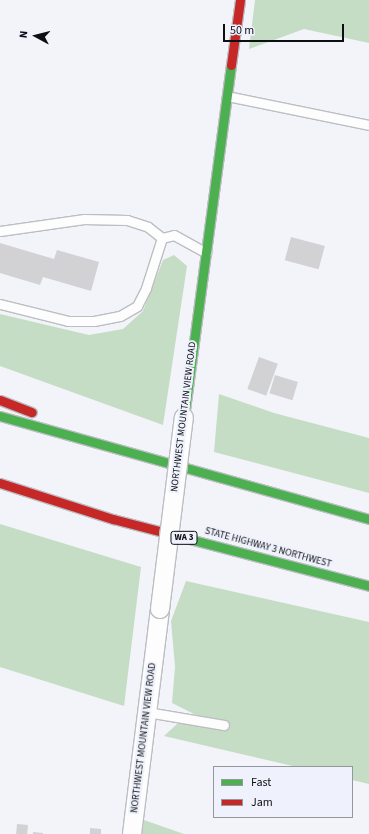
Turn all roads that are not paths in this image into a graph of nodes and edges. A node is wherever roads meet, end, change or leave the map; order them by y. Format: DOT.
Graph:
graph roads {
  1 [pos="240,0"];
  2 [pos="227,96"];
  3 [pos="369,125"];
  4 [pos="0,231"];
  5 [pos="162,238"];
  6 [pos="206,253"];
  7 [pos="0,304"];
  8 [pos="0,400"];
  9 [pos="0,416"];
  10 [pos="184,417"];
  11 [pos="160,461"];
  12 [pos="0,483"];
  13 [pos="369,519"];
  14 [pos="369,586"];
  15 [pos="147,712"];
  16 [pos="224,725"];
  17 [pos="132,834"];
  1 -- 2 [label="main road, NORTHWEST MOUNTAIN VIEW ROAD"];
  2 -- 3 [label="lane"];
  2 -- 6 [label="main road, NORTHWEST MOUNTAIN VIEW ROAD"];
  4 -- 5 [label="lane"];
  5 -- 6 [label="lane"];
  5 -- 7 [label="lane"];
  6 -- 10 [label="main road, NORTHWEST MOUNTAIN VIEW ROAD"];
  8 -- 11 [label="main road"];
  9 -- 11 [label="main road"];
  10 -- 15 [label="street, NORTHWEST MOUNTAIN VIEW ROAD, bridge"];
  11 -- 13 [label="main road"];
  12 -- 14 [label="main road, STATE HIGHWAY 3 NORTHWEST / WA 3"];
  15 -- 16 [label="lane"];
  15 -- 17 [label="street, NORTHWEST MOUNTAIN VIEW ROAD"];
}
